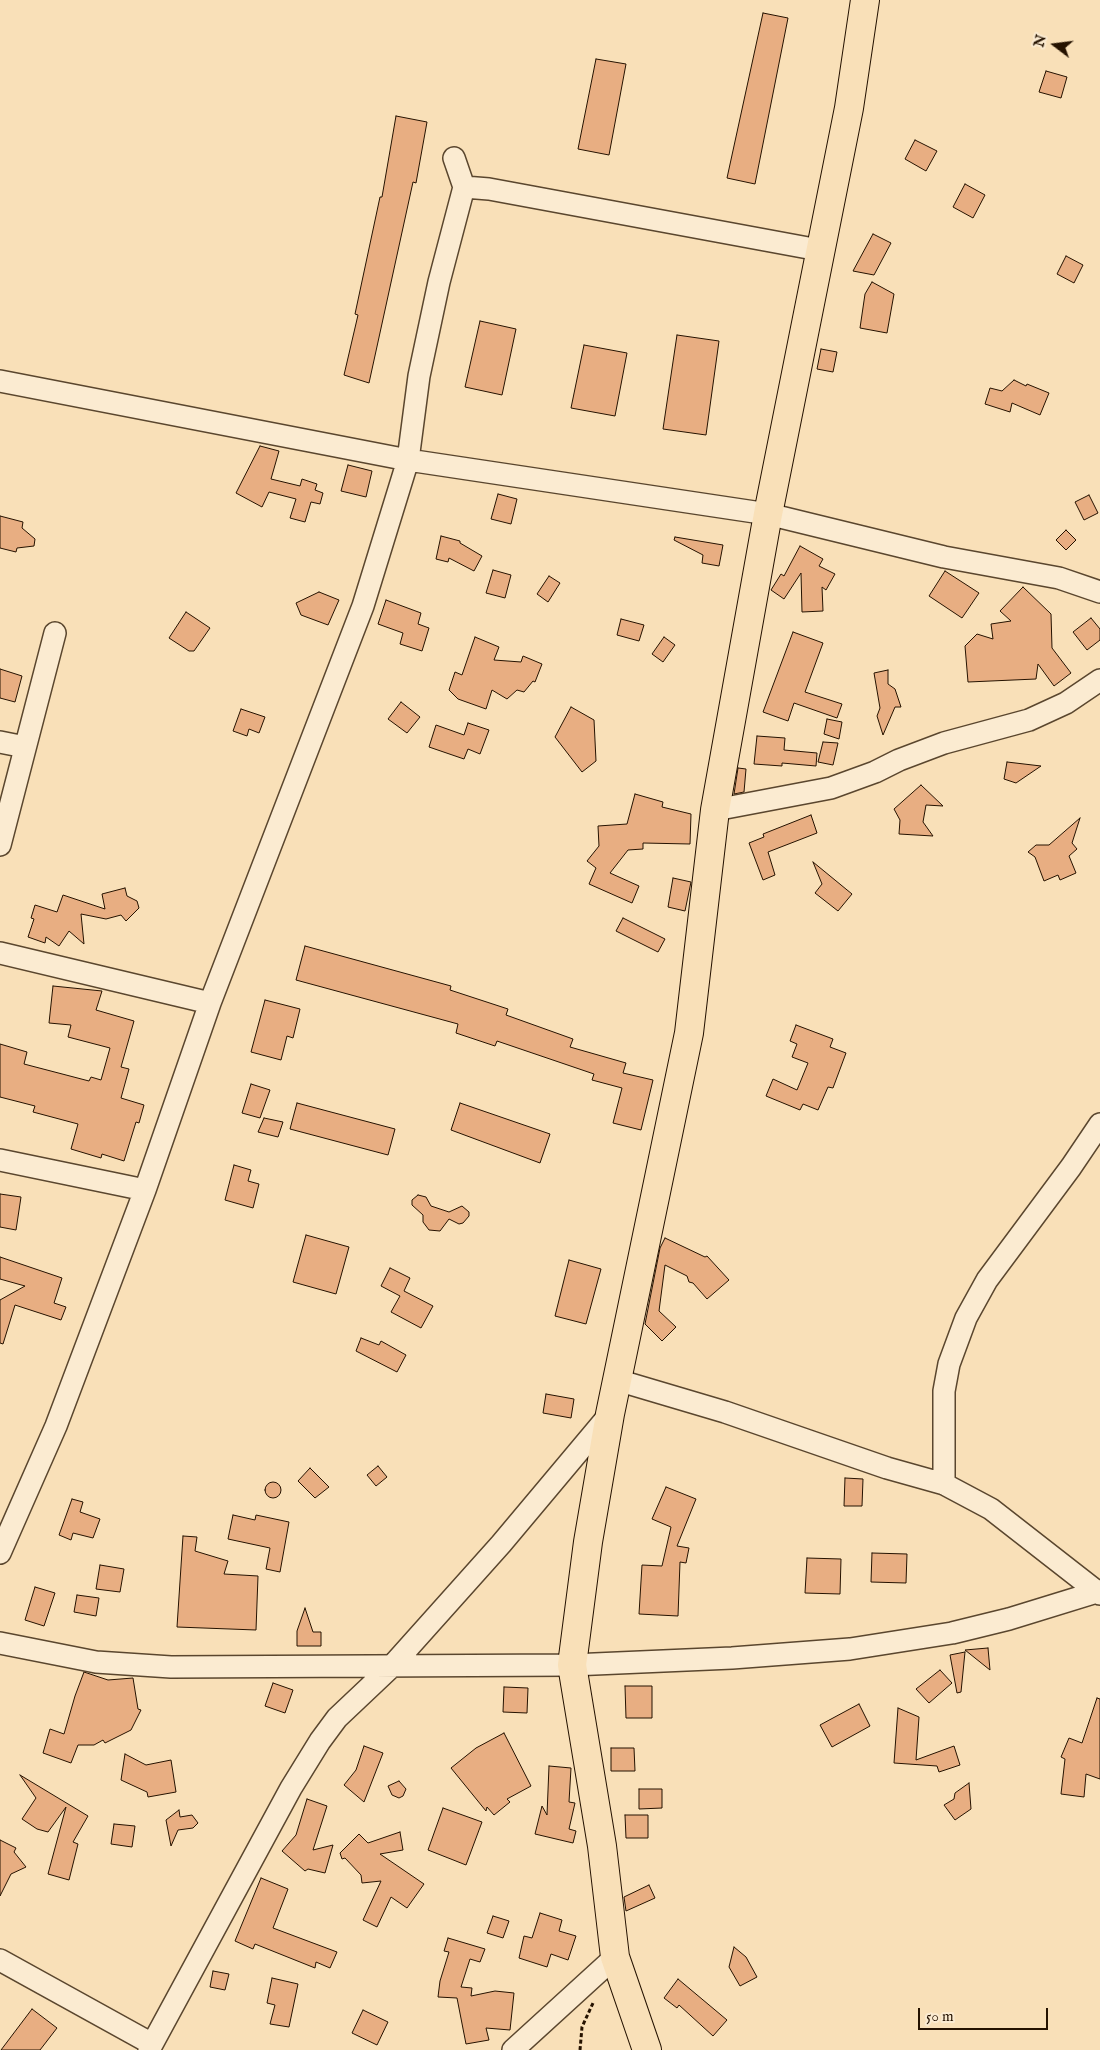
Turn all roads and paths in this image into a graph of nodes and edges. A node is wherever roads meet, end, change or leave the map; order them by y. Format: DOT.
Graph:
graph roads {
  1 [pos="865,0"];
  2 [pos="454,158"];
  3 [pos="464,187"];
  4 [pos="819,250"];
  5 [pos="0,381"];
  6 [pos="408,460"];
  7 [pos="768,514"];
  8 [pos="1100,592"];
  9 [pos="55,633"];
  10 [pos="1100,680"];
  11 [pos="0,742"];
  12 [pos="24,747"];
  13 [pos="715,810"];
  14 [pos="0,845"];
  15 [pos="0,953"];
  16 [pos="210,1002"];
  17 [pos="1100,1125"];
  18 [pos="0,1160"];
  19 [pos="145,1190"];
  20 [pos="617,1380"];
  21 [pos="610,1414"];
  22 [pos="944,1484"];
  23 [pos="0,1554"];
  24 [pos="1099,1593"];
  25 [pos="0,1643"];
  26 [pos="572,1665"];
  27 [pos="391,1667"];
  28 [pos="615,1957"];
  29 [pos="0,1960"];
  30 [pos="151,2047"];
  31 [pos="513,2050"];
  32 [pos="648,2050"];
  1 -- 4 [label="main road"];
  2 -- 3 [label="street"];
  3 -- 4 [label="street"];
  3 -- 6 [label="street"];
  4 -- 7 [label="main road"];
  5 -- 6 [label="street"];
  6 -- 7 [label="street"];
  6 -- 16 [label="street"];
  7 -- 8 [label="street"];
  7 -- 13 [label="main road"];
  9 -- 12 [label="street"];
  10 -- 13 [label="street"];
  11 -- 12 [label="street"];
  12 -- 14 [label="street"];
  13 -- 20 [label="main road"];
  15 -- 16 [label="street"];
  16 -- 19 [label="street"];
  17 -- 22 [label="street"];
  18 -- 19 [label="street"];
  19 -- 23 [label="street"];
  20 -- 21 [label="main road"];
  20 -- 22 [label="street"];
  21 -- 26 [label="main road"];
  21 -- 27 [label="street"];
  22 -- 24 [label="street"];
  24 -- 26 [label="street"];
  25 -- 27 [label="street"];
  26 -- 27 [label="street"];
  26 -- 28 [label="main road"];
  27 -- 30 [label="street"];
  28 -- 31 [label="street"];
  28 -- 32 [label="main road"];
  29 -- 30 [label="street"];
}
